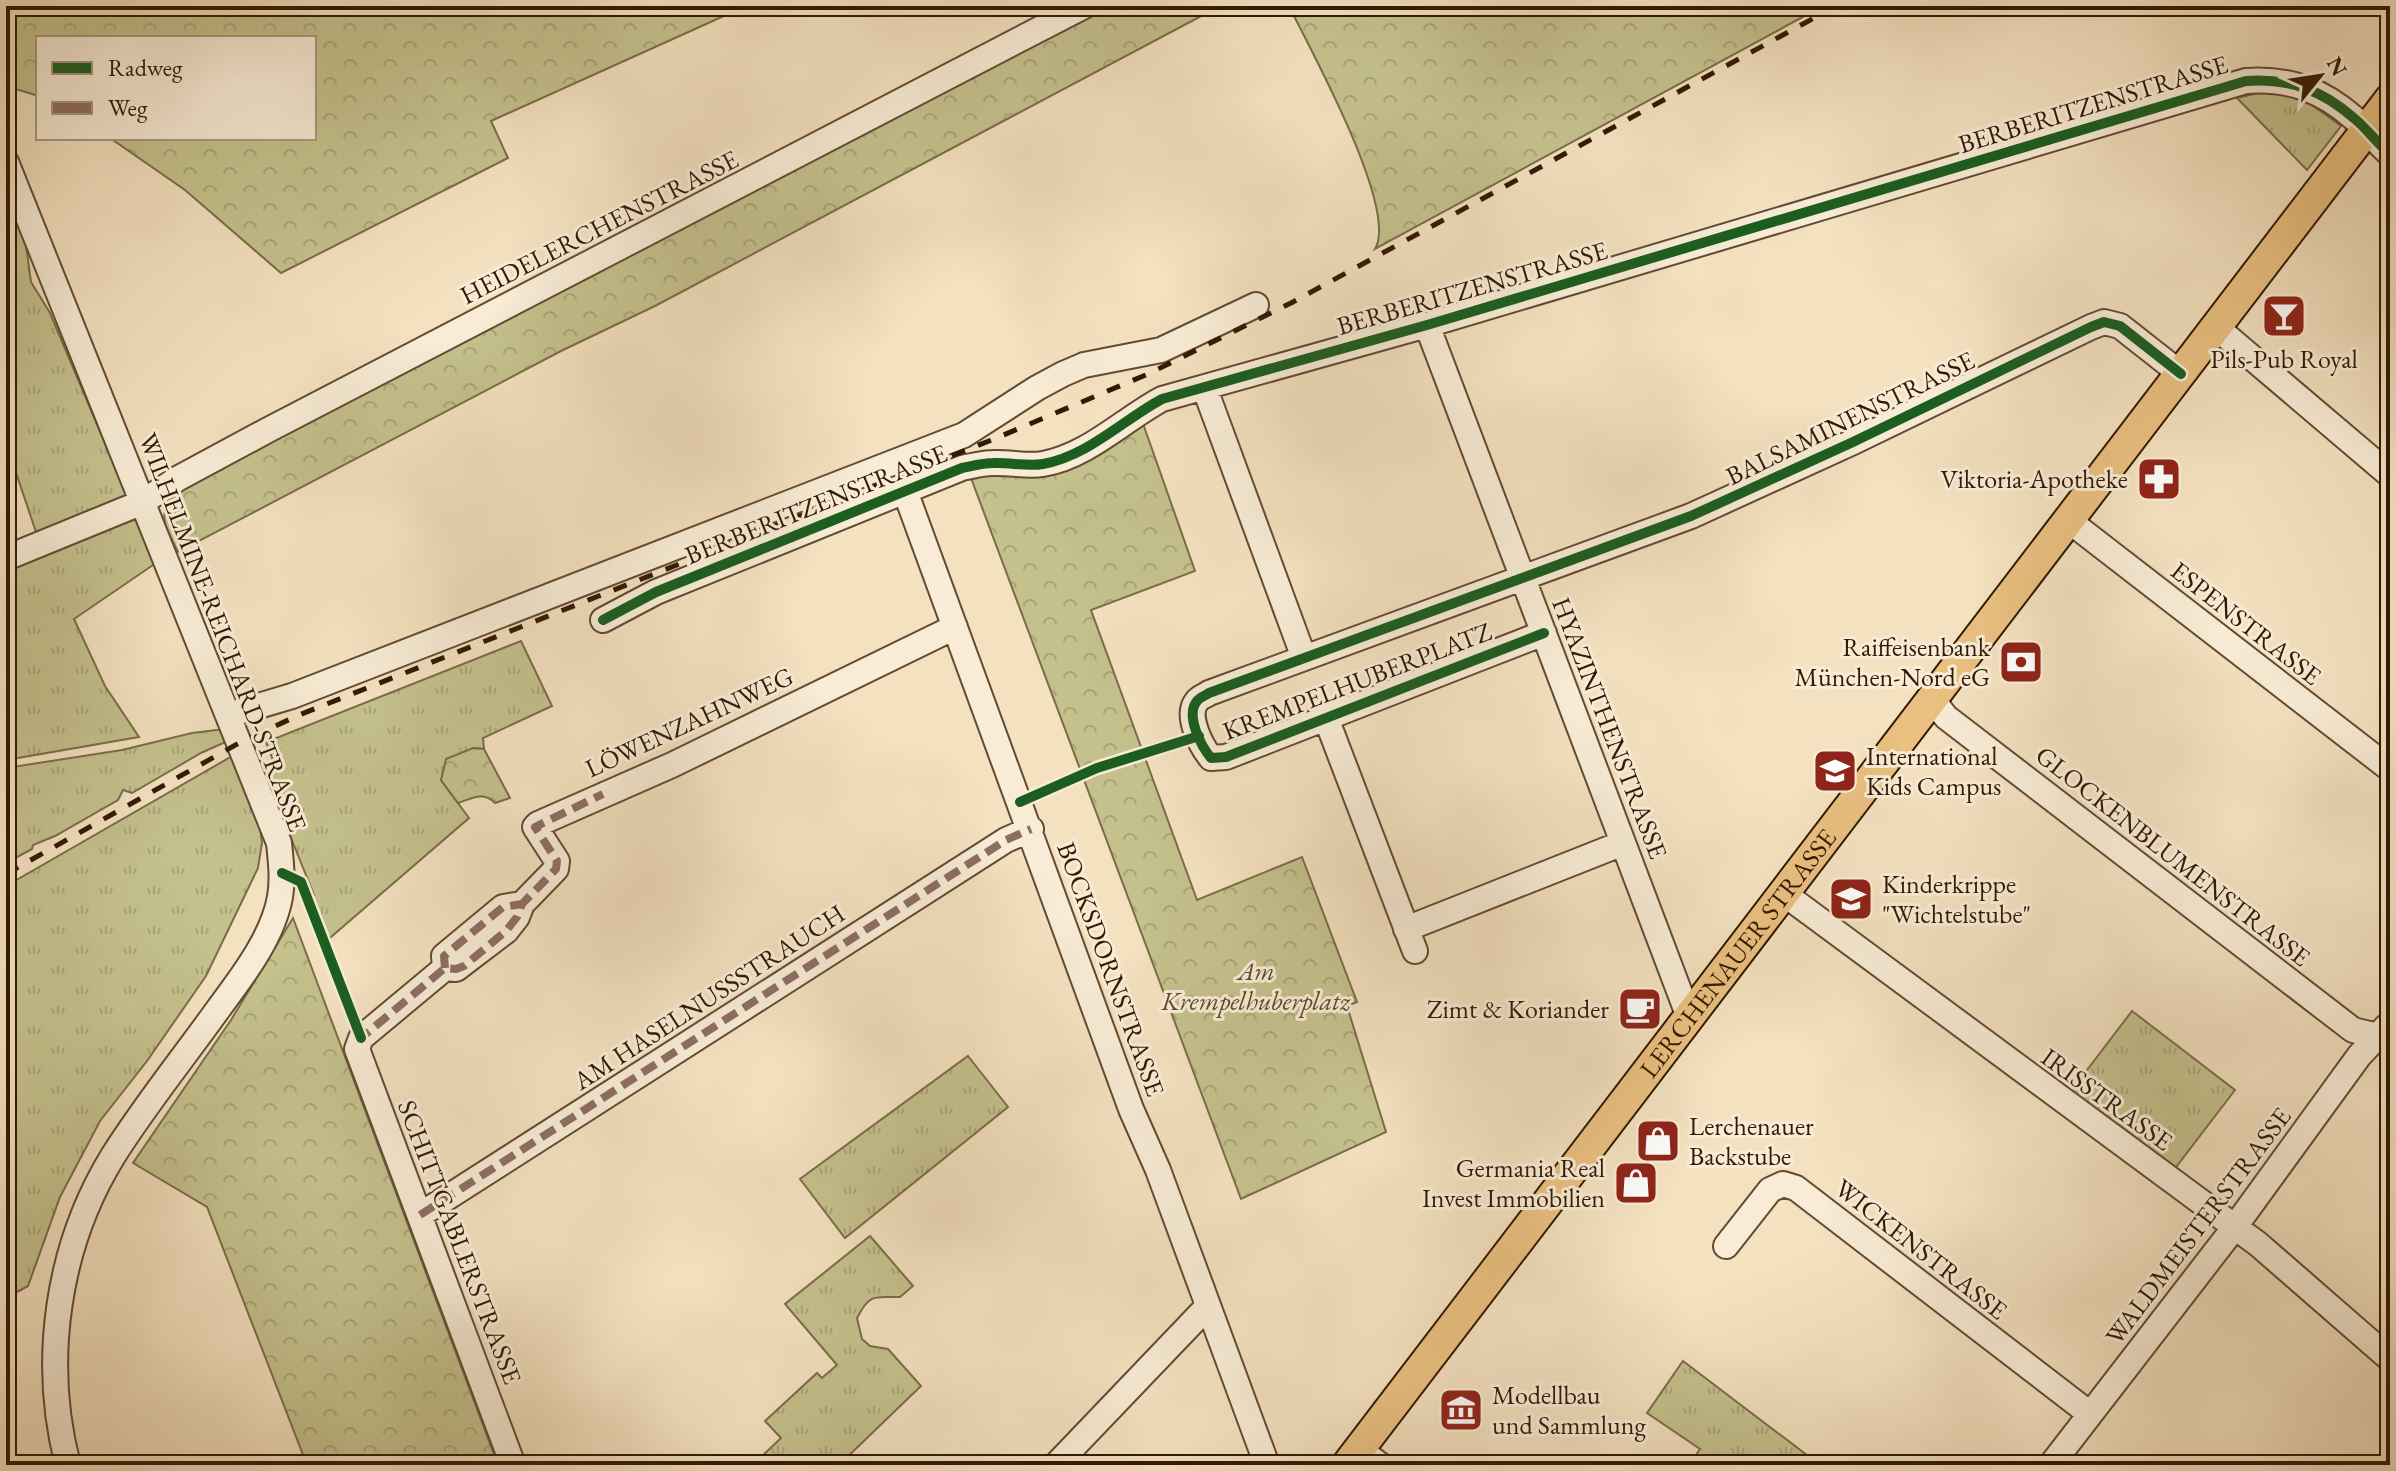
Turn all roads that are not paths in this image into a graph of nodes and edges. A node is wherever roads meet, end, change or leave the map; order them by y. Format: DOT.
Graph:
graph roads {
  1 [pos="1084,6"];
  2 [pos="2390,99"];
  3 [pos="2367,131"];
  4 [pos="2390,154"];
  5 [pos="6,162"];
  6 [pos="1256,305"];
  7 [pos="1427,325"];
  8 [pos="2217,328"];
  9 [pos="2181,374"];
  10 [pos="1205,389"];
  11 [pos="2390,475"];
  12 [pos="905,491"];
  13 [pos="143,502"];
  14 [pos="2068,520"];
  15 [pos="6,558"];
  16 [pos="1523,577"];
  17 [pos="603,620"];
  18 [pos="955,627"];
  19 [pos="1544,633"];
  20 [pos="1304,658"];
  21 [pos="1932,699"];
  22 [pos="228,715"];
  23 [pos="1326,718"];
  24 [pos="2390,769"];
  25 [pos="1031,829"];
  26 [pos="1623,843"];
  27 [pos="1783,893"];
  28 [pos="1689,1017"];
  29 [pos="2386,1032"];
  30 [pos="361,1038"];
  31 [pos="420,1215"];
  32 [pos="2234,1228"];
  33 [pos="1726,1246"];
  34 [pos="1208,1306"];
  35 [pos="2390,1359"];
  36 [pos="2090,1414"];
  37 [pos="1362,1460"];
  38 [pos="68,1465"];
  39 [pos="513,1465"];
  40 [pos="1056,1465"];
  41 [pos="1267,1465"];
  42 [pos="2051,1465"];
  1 -- 13 [label="street, HEIDELERCHENSTRASSE"];
  2 -- 3 [label="main road, LERCHENAUER STRASSE"];
  3 -- 4 [label="street, BERBERITZENSTRASSE"];
  3 -- 7 [label="street, BERBERITZENSTRASSE"];
  3 -- 8 [label="main road, LERCHENAUER STRASSE"];
  5 -- 13 [label="street, WILHELMINE-REICHARD-STRASSE"];
  6 -- 22 [label="street, BERBERITZENSTRASSE"];
  7 -- 10 [label="street, BERBERITZENSTRASSE"];
  7 -- 16 [label="street, HYAZINTHENSTRASSE"];
  8 -- 9 [label="main road, LERCHENAUER STRASSE"];
  8 -- 11 [label="street"];
  9 -- 14 [label="main road, LERCHENAUER STRASSE"];
  9 -- 16 [label="street, BALSAMINENSTRASSE"];
  10 -- 12 [label="street, BERBERITZENSTRASSE"];
  10 -- 20 [label="street"];
  12 -- 17 [label="street, BERBERITZENSTRASSE"];
  12 -- 18 [label="street, BOCKSDORNSTRASSE"];
  13 -- 15 [label="street, HEIDELERCHENSTRASSE"];
  13 -- 22 [label="street, WILHELMINE-REICHARD-STRASSE"];
  14 -- 21 [label="main road, LERCHENAUER STRASSE"];
  14 -- 24 [label="street, ESPENSTRASSE"];
  16 -- 19 [label="street, HYAZINTHENSTRASSE"];
  16 -- 20 [label="street, KREMPELHUBERPLATZ"];
  18 -- 25 [label="street, BOCKSDORNSTRASSE"];
  18 -- 30 [label="street, LÖWENZAHNWEG"];
  19 -- 23 [label="street, KREMPELHUBERPLATZ"];
  19 -- 26 [label="street, HYAZINTHENSTRASSE"];
  20 -- 23 [label="street, KREMPELHUBERPLATZ"];
  21 -- 27 [label="main road, LERCHENAUER STRASSE"];
  21 -- 29 [label="street, GLOCKENBLUMENSTRASSE"];
  22 -- 38 [label="street, WILHELMINE-REICHARD-STRASSE"];
  23 -- 26 [label="street"];
  25 -- 31 [label="street, AM HASELNUSSSTRAUCH"];
  25 -- 34 [label="street, BOCKSDORNSTRASSE"];
  26 -- 28 [label="street, HYAZINTHENSTRASSE"];
  27 -- 28 [label="main road, LERCHENAUER STRASSE"];
  27 -- 32 [label="street, IRISSTRASSE"];
  28 -- 37 [label="main road, LERCHENAUER STRASSE"];
  29 -- 32 [label="street, WALDMEISTERSTRASSE"];
  30 -- 31 [label="street, SCHITTGABLERSTRASSE"];
  31 -- 39 [label="street, SCHITTGABLERSTRASSE"];
  32 -- 35 [label="street, IRISSTRASSE"];
  32 -- 36 [label="street, WALDMEISTERSTRASSE"];
  33 -- 36 [label="street, WICKENSTRASSE"];
  34 -- 40 [label="street"];
  34 -- 41 [label="street, BOCKSDORNSTRASSE"];
  36 -- 42 [label="street, WALDMEISTERSTRASSE"];
}
